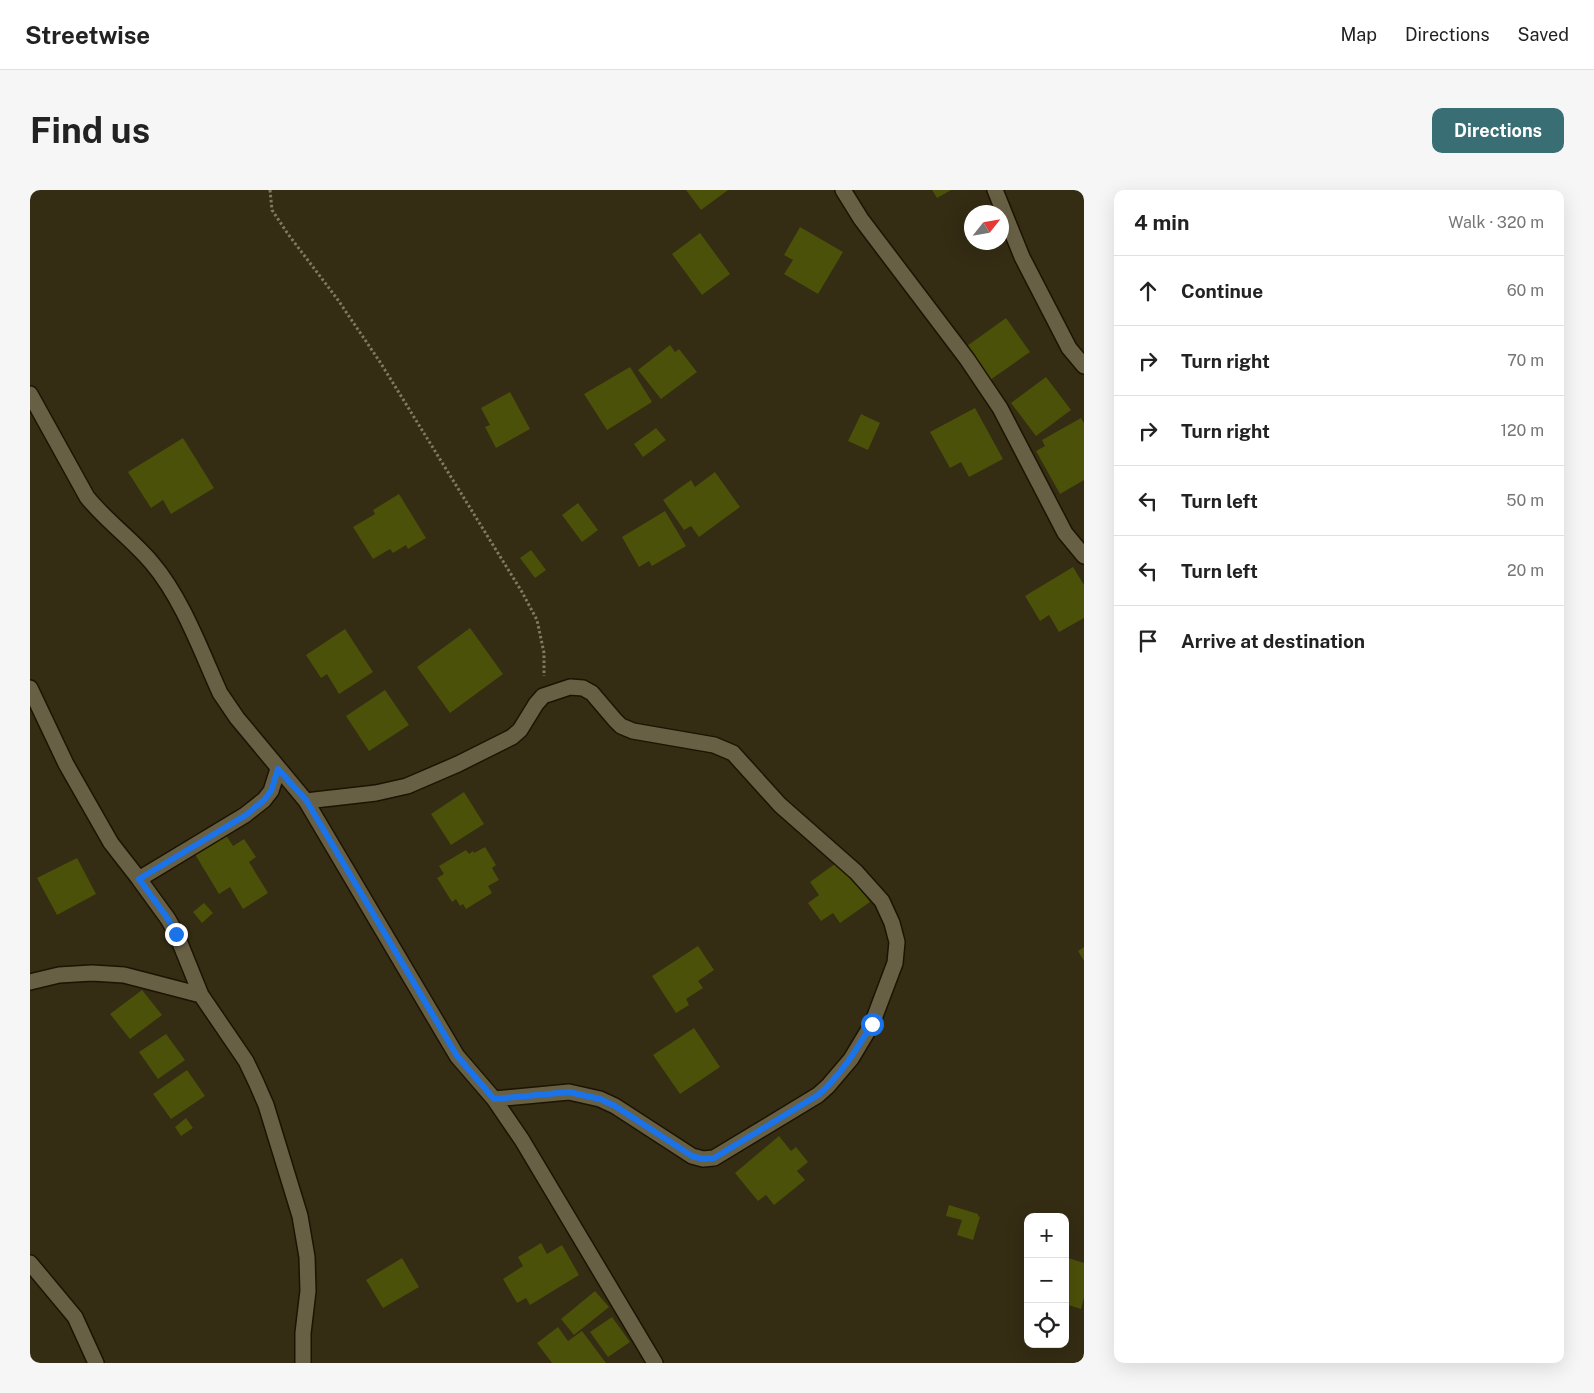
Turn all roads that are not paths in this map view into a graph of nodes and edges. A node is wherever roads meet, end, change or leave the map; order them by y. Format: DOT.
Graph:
graph roads {
  1 [pos="843,190"];
  2 [pos="995,190"];
  3 [pos="1084,366"];
  4 [pos="30,394"];
  5 [pos="1084,556"];
  6 [pos="30,688"];
  7 [pos="278,769"];
  8 [pos="306,800"];
  9 [pos="139,879"];
  10 [pos="30,982"];
  11 [pos="201,995"];
  12 [pos="494,1099"];
  13 [pos="30,1263"];
  14 [pos="96,1363"];
  15 [pos="303,1363"];
  16 [pos="655,1363"];
  1 -- 5 [label="street"];
  2 -- 3 [label="street"];
  4 -- 7 [label="street"];
  6 -- 9 [label="street"];
  7 -- 8 [label="street"];
  7 -- 9 [label="street"];
  8 -- 12 [label="street"];
  8 -- 12 [label="street"];
  9 -- 11 [label="street"];
  10 -- 11 [label="street"];
  11 -- 15 [label="street"];
  12 -- 16 [label="street"];
  13 -- 14 [label="street"];
}
